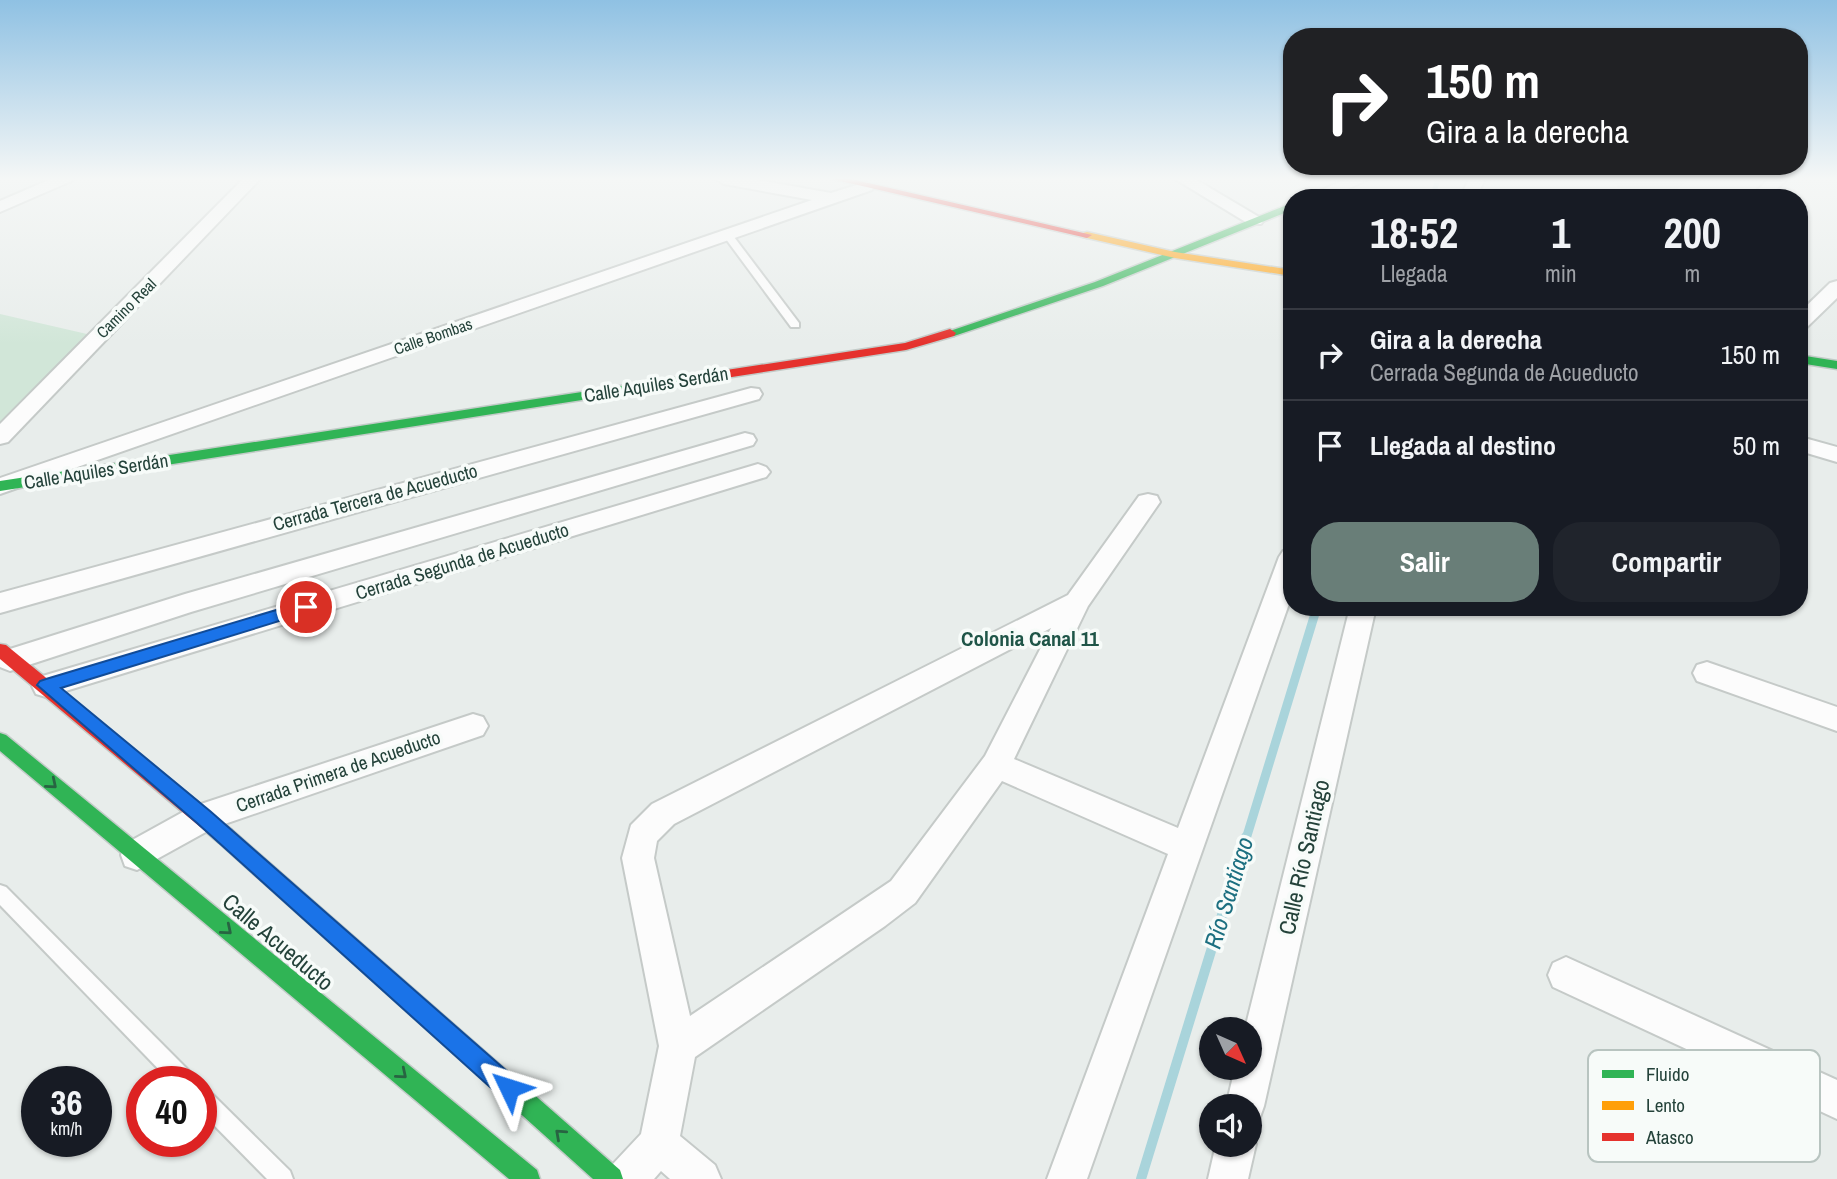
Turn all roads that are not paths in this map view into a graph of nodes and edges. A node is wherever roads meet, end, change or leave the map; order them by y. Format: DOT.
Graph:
graph roads {
  1 [pos="198,234"];
  2 [pos="728,234"];
  3 [pos="1080,234"];
  4 [pos="1218,234"];
  5 [pos="1175,255"];
  6 [pos="1283,272"];
  7 [pos="1837,287"];
  8 [pos="1808,315"];
  9 [pos="796,325"];
  10 [pos="1808,360"];
  11 [pos="1837,365"];
  12 [pos="751,394"];
  13 [pos="0,437"];
  14 [pos="744,440"];
  15 [pos="1808,446"];
  16 [pos="1837,455"];
  17 [pos="758,472"];
  18 [pos="0,486"];
  19 [pos="1148,502"];
  20 [pos="1283,582"];
  21 [pos="1077,601"];
  22 [pos="0,603"];
  23 [pos="1361,616"];
  24 [pos="5,655"];
  25 [pos="1707,673"];
  26 [pos="46,685"];
  27 [pos="1837,719"];
  28 [pos="473,726"];
  29 [pos="0,740"];
  30 [pos="14,752"];
  31 [pos="996,765"];
  32 [pos="0,766"];
  33 [pos="204,817"];
  34 [pos="1188,847"];
  35 [pos="137,855"];
  36 [pos="0,893"];
  37 [pos="1566,975"];
  38 [pos="678,1046"];
  39 [pos="1729,1050"];
  40 [pos="170,1066"];
  41 [pos="1820,1092"];
  42 [pos="1248,1094"];
  43 [pos="1837,1100"];
  44 [pos="217,1113"];
  45 [pos="659,1144"];
  46 [pos="1233,1157"];
  47 [pos="282,1179"];
  48 [pos="528,1179"];
  49 [pos="611,1179"];
  50 [pos="626,1179"];
  51 [pos="701,1179"];
  52 [pos="1067,1179"];
  53 [pos="1228,1179"];
  1 -- 13 [label="street, Camino Real"];
  2 -- 9 [label="lane"];
  2 -- 18 [label="street, Calle Bombas"];
  3 -- 5 [label="street"];
  4 -- 5 [label="street, Calle Aquiles Serdán"];
  5 -- 6 [label="street"];
  5 -- 18 [label="street, Calle Aquiles Serdán"];
  7 -- 8 [label="street"];
  10 -- 11 [label="street"];
  12 -- 22 [label="street, Cerrada Tercera de Acueducto"];
  14 -- 24 [label="street"];
  15 -- 16 [label="street"];
  17 -- 26 [label="street, Cerrada Segunda de Acueducto"];
  19 -- 21 [label="street"];
  20 -- 34 [label="street"];
  21 -- 31 [label="street"];
  21 -- 38 [label="street"];
  23 -- 42 [label="street, Calle Río Santiago"];
  24 -- 26 [label="street, Calle Acueducto"];
  25 -- 27 [label="street"];
  26 -- 33 [label="street, Calle Acueducto"];
  28 -- 33 [label="street, Cerrada Primera de Acueducto"];
  29 -- 30 [label="street, Calle Acueducto"];
  30 -- 32 [label="lane"];
  30 -- 35 [label="street, Calle Acueducto, one-way"];
  31 -- 34 [label="street"];
  31 -- 38 [label="street"];
  33 -- 35 [label="street, Cerrada Primera de Acueducto"];
  49 -- 33 [label="street, Calle Acueducto, one-way"];
  34 -- 52 [label="street"];
  35 -- 48 [label="street, Calle Acueducto, one-way"];
  36 -- 40 [label="lane"];
  37 -- 39 [label="street"];
  38 -- 45 [label="street"];
  41 -- 43 [label="street"];
  44 -- 47 [label="lane"];
  45 -- 50 [label="street"];
  45 -- 51 [label="street"];
  46 -- 53 [label="street"];
}
